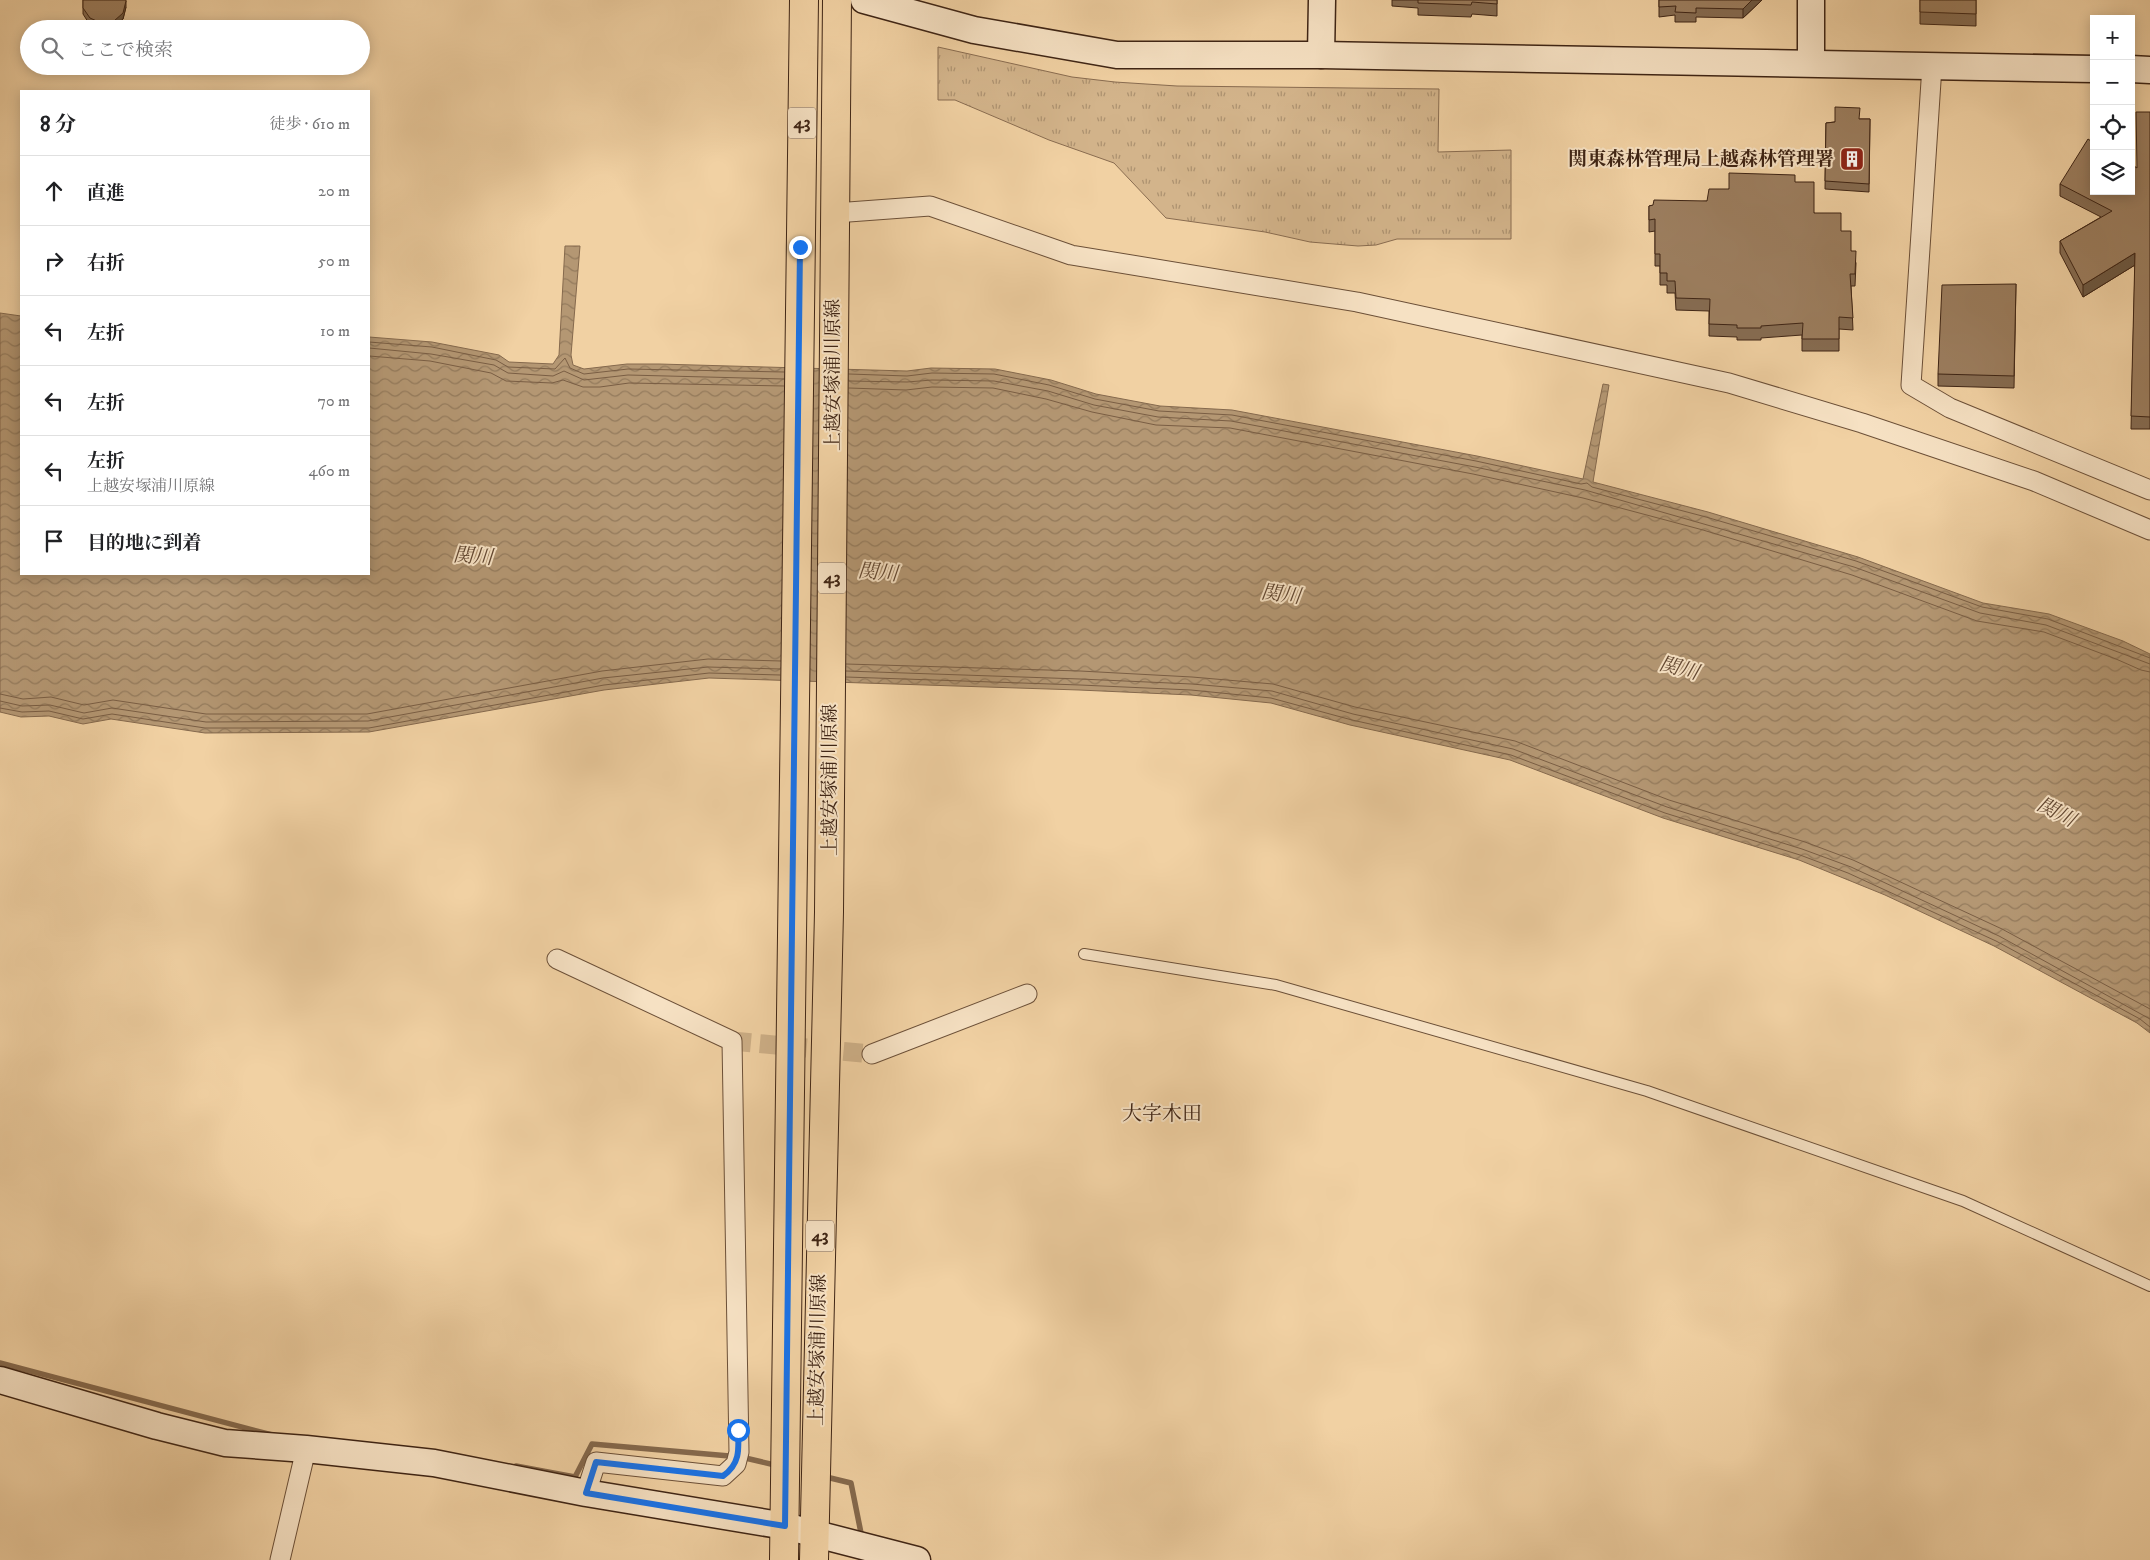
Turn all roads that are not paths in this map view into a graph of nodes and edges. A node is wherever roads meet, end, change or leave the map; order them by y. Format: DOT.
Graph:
graph roads {
  1 [pos="804,0"];
  2 [pos="837,0"];
  3 [pos="864,0"];
  4 [pos="1322,0"];
  5 [pos="1811,0"];
  6 [pos="1321,55"];
  7 [pos="1811,62"];
  8 [pos="1932,66"];
  9 [pos="2090,69"];
  10 [pos="2135,70"];
  11 [pos="2150,70"];
  12 [pos="835,214"];
  13 [pos="2150,490"];
  14 [pos="2150,530"];
  15 [pos="1084,954"];
  16 [pos="557,959"];
  17 [pos="1027,994"];
  18 [pos="872,1054"];
  19 [pos="2150,1286"];
  20 [pos="0,1380"];
  21 [pos="306,1449"];
  22 [pos="586,1493"];
  23 [pos="785,1526"];
  24 [pos="813,1533"];
  25 [pos="280,1560"];
  26 [pos="784,1560"];
  27 [pos="814,1560"];
  28 [pos="918,1560"];
  1 -- 23 [label="main road, 上越安塚浦川原線 / 43"];
  2 -- 12 [label="main road, 上越安塚浦川原線 / 43"];
  3 -- 6 [label="street"];
  4 -- 6 [label="street"];
  5 -- 7 [label="street"];
  6 -- 7 [label="street"];
  7 -- 8 [label="street"];
  8 -- 9 [label="street"];
  8 -- 13 [label="street"];
  10 -- 11 [label="street"];
  12 -- 14 [label="street"];
  12 -- 24 [label="main road, 上越安塚浦川原線 / 43"];
  15 -- 19 [label="lane"];
  16 -- 22 [label="street"];
  17 -- 18 [label="street"];
  20 -- 21 [label="street"];
  21 -- 22 [label="street"];
  21 -- 25 [label="street"];
  22 -- 23 [label="street"];
  23 -- 24 [label="street"];
  23 -- 26 [label="main road, 上越安塚浦川原線 / 43"];
  24 -- 27 [label="main road, 上越安塚浦川原線 / 43"];
  24 -- 28 [label="street"];
}
